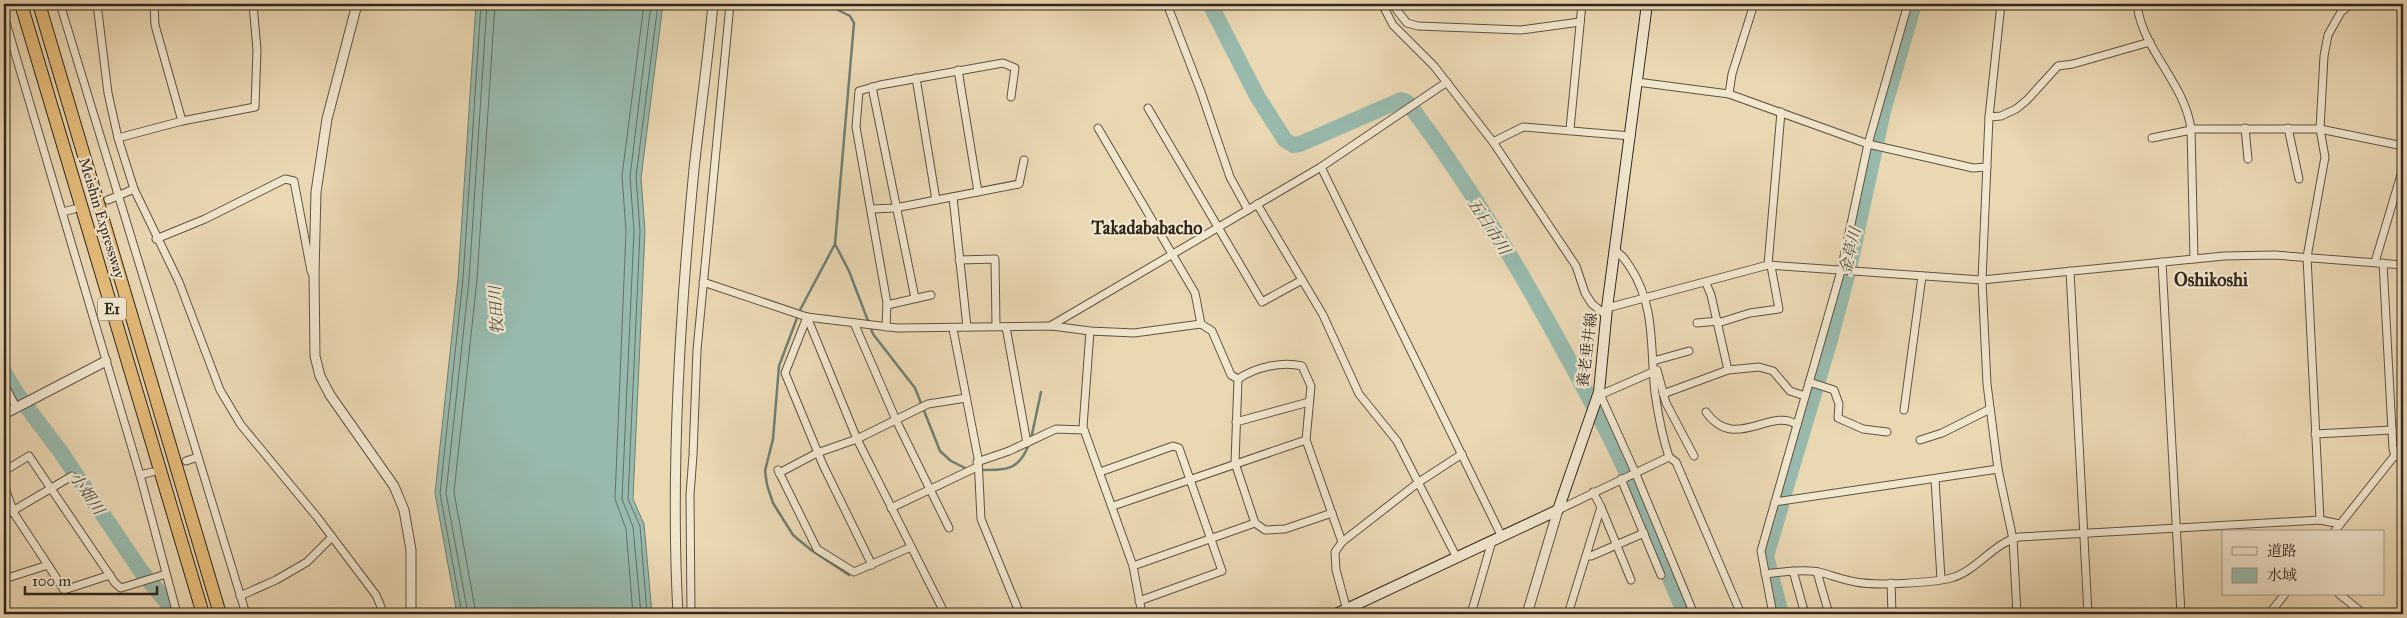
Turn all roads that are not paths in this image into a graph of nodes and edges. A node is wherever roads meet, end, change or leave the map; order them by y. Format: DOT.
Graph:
graph roads {
  1 [pos="21,4"];
  2 [pos="39,4"];
  3 [pos="60,4"];
  4 [pos="97,4"];
  5 [pos="154,4"];
  6 [pos="253,4"];
  7 [pos="357,4"];
  8 [pos="713,4"];
  9 [pos="730,4"];
  10 [pos="1167,4"];
  11 [pos="1382,4"];
  12 [pos="1392,4"];
  13 [pos="1582,4"];
  14 [pos="1647,4"];
  15 [pos="1754,4"];
  16 [pos="1908,4"];
  17 [pos="2001,4"];
  18 [pos="2137,4"];
  19 [pos="2351,4"];
  20 [pos="4,16"];
  21 [pos="1580,22"];
  22 [pos="2150,42"];
  23 [pos="958,70"];
  24 [pos="916,78"];
  25 [pos="1447,82"];
  26 [pos="1637,82"];
  27 [pos="872,87"];
  28 [pos="1729,94"];
  29 [pos="1011,97"];
  30 [pos="1148,108"];
  31 [pos="1781,112"];
  32 [pos="1989,117"];
  33 [pos="182,121"];
  34 [pos="1098,128"];
  35 [pos="2245,128"];
  36 [pos="2288,128"];
  37 [pos="2320,128"];
  38 [pos="2191,129"];
  39 [pos="1570,130"];
  40 [pos="1631,136"];
  41 [pos="118,138"];
  42 [pos="2152,138"];
  43 [pos="1493,142"];
  44 [pos="1868,144"];
  45 [pos="2403,146"];
  46 [pos="2248,159"];
  47 [pos="1024,160"];
  48 [pos="1321,167"];
  49 [pos="1987,167"];
  50 [pos="2403,168"];
  51 [pos="2298,179"];
  52 [pos="134,189"];
  53 [pos="978,192"];
  54 [pos="118,197"];
  55 [pos="953,197"];
  56 [pos="108,200"];
  57 [pos="936,200"];
  58 [pos="1257,204"];
  59 [pos="896,208"];
  60 [pos="74,209"];
  61 [pos="872,209"];
  62 [pos="1248,210"];
  63 [pos="63,212"];
  64 [pos="1218,229"];
  65 [pos="156,239"];
  66 [pos="1615,251"];
  67 [pos="1172,256"];
  68 [pos="2307,257"];
  69 [pos="2194,258"];
  70 [pos="959,260"];
  71 [pos="2162,262"];
  72 [pos="2379,263"];
  73 [pos="1770,265"];
  74 [pos="2403,265"];
  75 [pos="1841,271"];
  76 [pos="2070,271"];
  77 [pos="314,274"];
  78 [pos="1922,276"];
  79 [pos="1302,280"];
  80 [pos="1982,280"];
  81 [pos="703,282"];
  82 [pos="1706,283"];
  83 [pos="931,295"];
  84 [pos="915,298"];
  85 [pos="1646,299"];
  86 [pos="887,305"];
  87 [pos="1607,311"];
  88 [pos="806,317"];
  89 [pos="1718,322"];
  90 [pos="854,323"];
  91 [pos="1697,323"];
  92 [pos="1201,324"];
  93 [pos="996,325"];
  94 [pos="1052,326"];
  95 [pos="886,327"];
  96 [pos="967,327"];
  97 [pos="1006,327"];
  98 [pos="953,328"];
  99 [pos="1090,331"];
  100 [pos="1689,351"];
  101 [pos="106,361"];
  102 [pos="1653,361"];
  103 [pos="1654,370"];
  104 [pos="1728,370"];
  105 [pos="1238,379"];
  106 [pos="4,384"];
  107 [pos="1814,384"];
  108 [pos="1664,394"];
  109 [pos="1598,396"];
  110 [pos="1806,396"];
  111 [pos="966,398"];
  112 [pos="1309,402"];
  113 [pos="16,407"];
  114 [pos="1990,409"];
  115 [pos="1904,410"];
  116 [pos="1706,412"];
  117 [pos="4,414"];
  118 [pos="896,420"];
  119 [pos="1236,422"];
  120 [pos="1797,425"];
  121 [pos="1084,430"];
  122 [pos="2392,430"];
  123 [pos="1887,432"];
  124 [pos="2316,434"];
  125 [pos="857,439"];
  126 [pos="1306,440"];
  127 [pos="1920,440"];
  128 [pos="1027,443"];
  129 [pos="2403,445"];
  130 [pos="817,453"];
  131 [pos="1462,454"];
  132 [pos="2395,455"];
  133 [pos="1694,456"];
  134 [pos="198,457"];
  135 [pos="1669,457"];
  136 [pos="186,461"];
  137 [pos="2403,462"];
  138 [pos="1234,463"];
  139 [pos="977,464"];
  140 [pos="1998,469"];
  141 [pos="4,471"];
  142 [pos="152,472"];
  143 [pos="1100,472"];
  144 [pos="1635,472"];
  145 [pos="140,475"];
  146 [pos="72,476"];
  147 [pos="1190,478"];
  148 [pos="1621,479"];
  149 [pos="1935,479"];
  150 [pos="1419,482"];
  151 [pos="4,486"];
  152 [pos="51,488"];
  153 [pos="930,489"];
  154 [pos="1594,492"];
  155 [pos="1775,502"];
  156 [pos="1113,506"];
  157 [pos="1601,507"];
  158 [pos="892,508"];
  159 [pos="13,510"];
  160 [pos="1558,510"];
  161 [pos="1332,513"];
  162 [pos="4,516"];
  163 [pos="2320,520"];
  164 [pos="1255,523"];
  165 [pos="2340,524"];
  166 [pos="949,528"];
  167 [pos="2177,529"];
  168 [pos="2336,530"];
  169 [pos="1644,533"];
  170 [pos="2084,534"];
  171 [pos="332,537"];
  172 [pos="1212,538"];
  173 [pos="1497,539"];
  174 [pos="2013,539"];
  175 [pos="1342,542"];
  176 [pos="1617,545"];
  177 [pos="911,547"];
  178 [pos="1586,556"];
  179 [pos="1457,558"];
  180 [pos="48,565"];
  181 [pos="872,565"];
  182 [pos="1133,566"];
  183 [pos="1793,571"];
  184 [pos="1817,572"];
  185 [pos="1770,573"];
  186 [pos="166,574"];
  187 [pos="110,575"];
  188 [pos="1662,575"];
  189 [pos="4,579"];
  190 [pos="1941,579"];
  191 [pos="1631,580"];
  192 [pos="1891,583"];
  193 [pos="240,596"];
  194 [pos="2283,596"];
  195 [pos="2342,596"];
  196 [pos="1140,602"];
  197 [pos="1347,613"];
  198 [pos="177,614"];
  199 [pos="203,614"];
  200 [pos="220,614"];
  201 [pos="246,614"];
  202 [pos="384,614"];
  203 [pos="411,614"];
  204 [pos="678,614"];
  205 [pos="691,614"];
  206 [pos="945,614"];
  207 [pos="1020,614"];
  208 [pos="1142,614"];
  209 [pos="1336,614"];
  210 [pos="1471,614"];
  211 [pos="1527,614"];
  212 [pos="1568,614"];
  213 [pos="1694,614"];
  214 [pos="1741,614"];
  215 [pos="1773,614"];
  216 [pos="1804,614"];
  217 [pos="1829,614"];
  218 [pos="1892,614"];
  219 [pos="2017,614"];
  220 [pos="2088,614"];
  221 [pos="2181,614"];
  222 [pos="2269,614"];
  223 [pos="2364,614"];
  1 -- 199 [label="highway, Meishin Expressway / E1"];
  2 -- 200 [label="highway, Meishin Expressway / E1"];
  3 -- 54 [label="street"];
  4 -- 41 [label="street"];
  5 -- 33 [label="street"];
  6 -- 33 [label="street"];
  7 -- 77 [label="street"];
  8 -- 204 [label="street"];
  9 -- 81 [label="street"];
  10 -- 62 [label="street"];
  11 -- 25 [label="street"];
  12 -- 21 [label="street"];
  13 -- 21 [label="street"];
  14 -- 26 [label="main road, 養老垂井線"];
  15 -- 28 [label="street"];
  16 -- 44 [label="street"];
  17 -- 32 [label="street"];
  18 -- 22 [label="street"];
  19 -- 37 [label="street"];
  20 -- 63 [label="street"];
  21 -- 39 [label="street"];
  22 -- 32 [label="street"];
  22 -- 38 [label="street"];
  23 -- 24 [label="street"];
  23 -- 29 [label="street"];
  23 -- 53 [label="street"];
  24 -- 27 [label="street"];
  24 -- 57 [label="street"];
  25 -- 43 [label="street"];
  25 -- 48 [label="street"];
  26 -- 28 [label="street"];
  26 -- 40 [label="main road, 養老垂井線"];
  27 -- 59 [label="street"];
  27 -- 61 [label="street"];
  28 -- 31 [label="street"];
  30 -- 64 [label="street"];
  31 -- 44 [label="street"];
  31 -- 73 [label="street"];
  32 -- 49 [label="street"];
  33 -- 41 [label="street"];
  34 -- 67 [label="street"];
  35 -- 36 [label="street"];
  35 -- 38 [label="street"];
  35 -- 46 [label="street"];
  36 -- 37 [label="street"];
  36 -- 51 [label="street"];
  37 -- 45 [label="street"];
  37 -- 68 [label="street"];
  38 -- 42 [label="street"];
  38 -- 69 [label="street"];
  39 -- 40 [label="street"];
  39 -- 43 [label="street"];
  40 -- 66 [label="main road, 養老垂井線"];
  41 -- 52 [label="street"];
  43 -- 87 [label="street"];
  44 -- 49 [label="street"];
  44 -- 75 [label="street"];
  47 -- 53 [label="street"];
  48 -- 58 [label="street"];
  48 -- 131 [label="street"];
  49 -- 80 [label="street"];
  50 -- 72 [label="street"];
  52 -- 54 [label="street"];
  52 -- 65 [label="street"];
  53 -- 55 [label="street"];
  54 -- 56 [label="street"];
  54 -- 134 [label="street"];
  55 -- 57 [label="street"];
  55 -- 70 [label="street"];
  57 -- 59 [label="street"];
  58 -- 62 [label="street"];
  58 -- 79 [label="street"];
  59 -- 61 [label="street"];
  59 -- 84 [label="street"];
  60 -- 63 [label="street"];
  61 -- 86 [label="street"];
  62 -- 64 [label="street"];
  63 -- 101 [label="street"];
  64 -- 67 [label="street"];
  64 -- 79 [label="street"];
  65 -- 77 [label="street"];
  65 -- 171 [label="street"];
  66 -- 85 [label="street"];
  66 -- 87 [label="main road, 養老垂井線"];
  67 -- 92 [label="street"];
  67 -- 94 [label="street"];
  68 -- 69 [label="street"];
  68 -- 72 [label="street"];
  68 -- 124 [label="street"];
  69 -- 71 [label="street"];
  70 -- 93 [label="street"];
  70 -- 96 [label="street"];
  71 -- 76 [label="street"];
  71 -- 167 [label="street"];
  72 -- 74 [label="street"];
  72 -- 122 [label="street"];
  73 -- 75 [label="street"];
  73 -- 82 [label="street"];
  73 -- 89 [label="street"];
  75 -- 78 [label="street"];
  75 -- 107 [label="street"];
  76 -- 80 [label="street"];
  76 -- 170 [label="street"];
  77 -- 203 [label="street"];
  78 -- 80 [label="street"];
  78 -- 115 [label="street"];
  79 -- 150 [label="street"];
  80 -- 114 [label="street"];
  81 -- 88 [label="street"];
  81 -- 205 [label="street"];
  82 -- 85 [label="street"];
  82 -- 89 [label="street"];
  83 -- 84 [label="street"];
  84 -- 86 [label="street"];
  85 -- 87 [label="street"];
  85 -- 102 [label="street"];
  86 -- 95 [label="street"];
  87 -- 109 [label="main road, 養老垂井線"];
  88 -- 90 [label="street"];
  88 -- 125 [label="street"];
  88 -- 130 [label="street"];
  89 -- 91 [label="street"];
  89 -- 104 [label="street"];
  90 -- 95 [label="street"];
  90 -- 118 [label="street"];
  92 -- 99 [label="street"];
  92 -- 105 [label="street"];
  93 -- 96 [label="street"];
  93 -- 97 [label="street"];
  94 -- 97 [label="street"];
  94 -- 99 [label="street"];
  95 -- 98 [label="street"];
  96 -- 98 [label="street"];
  97 -- 128 [label="street"];
  98 -- 111 [label="street"];
  99 -- 121 [label="street"];
  100 -- 102 [label="street"];
  101 -- 113 [label="street"];
  101 -- 145 [label="street"];
  102 -- 103 [label="street"];
  103 -- 108 [label="street"];
  103 -- 109 [label="street"];
  103 -- 135 [label="street"];
  104 -- 108 [label="street"];
  104 -- 110 [label="street"];
  105 -- 112 [label="street"];
  105 -- 119 [label="street"];
  106 -- 113 [label="street"];
  107 -- 110 [label="street"];
  107 -- 123 [label="street"];
  108 -- 133 [label="street"];
  109 -- 144 [label="street"];
  109 -- 160 [label="main road, 養老垂井線"];
  110 -- 120 [label="street"];
  111 -- 118 [label="street"];
  111 -- 139 [label="street"];
  112 -- 119 [label="street"];
  112 -- 126 [label="street"];
  113 -- 117 [label="street"];
  114 -- 127 [label="street"];
  114 -- 140 [label="street"];
  116 -- 120 [label="street"];
  118 -- 125 [label="street"];
  118 -- 153 [label="street"];
  119 -- 138 [label="street"];
  120 -- 155 [label="street"];
  121 -- 128 [label="street"];
  121 -- 143 [label="street"];
  122 -- 124 [label="street"];
  122 -- 132 [label="street"];
  124 -- 163 [label="street"];
  125 -- 130 [label="street"];
  125 -- 158 [label="street"];
  126 -- 138 [label="street"];
  126 -- 161 [label="street"];
  128 -- 139 [label="street"];
  129 -- 132 [label="street"];
  130 -- 181 [label="street"];
  130 -- 181 [label="street"];
  131 -- 150 [label="street"];
  131 -- 173 [label="street"];
  132 -- 137 [label="street"];
  132 -- 165 [label="street"];
  134 -- 136 [label="street"];
  134 -- 193 [label="street"];
  135 -- 144 [label="street"];
  135 -- 214 [label="street"];
  138 -- 147 [label="street"];
  138 -- 164 [label="street"];
  139 -- 153 [label="street"];
  139 -- 207 [label="street"];
  140 -- 149 [label="street"];
  140 -- 174 [label="street"];
  141 -- 152 [label="street"];
  142 -- 145 [label="street"];
  143 -- 147 [label="street"];
  143 -- 156 [label="street"];
  144 -- 148 [label="street"];
  144 -- 213 [label="street"];
  145 -- 186 [label="street"];
  146 -- 152 [label="street"];
  147 -- 156 [label="street"];
  147 -- 172 [label="street"];
  148 -- 154 [label="street"];
  148 -- 169 [label="street"];
  149 -- 155 [label="street"];
  149 -- 190 [label="street"];
  150 -- 175 [label="street"];
  150 -- 179 [label="street"];
  151 -- 159 [label="street"];
  152 -- 159 [label="street"];
  152 -- 187 [label="street"];
  153 -- 158 [label="street"];
  153 -- 166 [label="street"];
  154 -- 157 [label="street"];
  154 -- 160 [label="street"];
  155 -- 185 [label="street"];
  156 -- 182 [label="street"];
  157 -- 176 [label="street"];
  157 -- 178 [label="street"];
  158 -- 177 [label="street"];
  159 -- 162 [label="street"];
  159 -- 180 [label="street"];
  160 -- 173 [label="main road"];
  160 -- 211 [label="street"];
  161 -- 164 [label="street"];
  161 -- 175 [label="street"];
  163 -- 165 [label="street"];
  163 -- 167 [label="street"];
  164 -- 172 [label="street"];
  165 -- 168 [label="street"];
  167 -- 170 [label="street"];
  167 -- 221 [label="street"];
  169 -- 176 [label="street"];
  169 -- 188 [label="street"];
  170 -- 174 [label="street"];
  170 -- 220 [label="street"];
  171 -- 193 [label="street"];
  171 -- 202 [label="street"];
  172 -- 182 [label="street"];
  172 -- 196 [label="street"];
  173 -- 179 [label="main road"];
  173 -- 210 [label="street"];
  174 -- 190 [label="street"];
  174 -- 219 [label="street"];
  175 -- 197 [label="street"];
  176 -- 178 [label="street"];
  176 -- 191 [label="street"];
  177 -- 181 [label="street"];
  177 -- 206 [label="street"];
  178 -- 212 [label="street"];
  179 -- 197 [label="main road"];
  180 -- 187 [label="street"];
  180 -- 189 [label="street"];
  182 -- 196 [label="street"];
  183 -- 184 [label="street"];
  183 -- 185 [label="street"];
  183 -- 216 [label="street"];
  184 -- 192 [label="street"];
  184 -- 217 [label="street"];
  185 -- 215 [label="street"];
  186 -- 187 [label="street"];
  186 -- 198 [label="street"];
  190 -- 192 [label="street"];
  192 -- 218 [label="street"];
  193 -- 201 [label="street"];
  194 -- 222 [label="street"];
  195 -- 223 [label="street"];
  196 -- 208 [label="street"];
  197 -- 209 [label="main road"];
}
